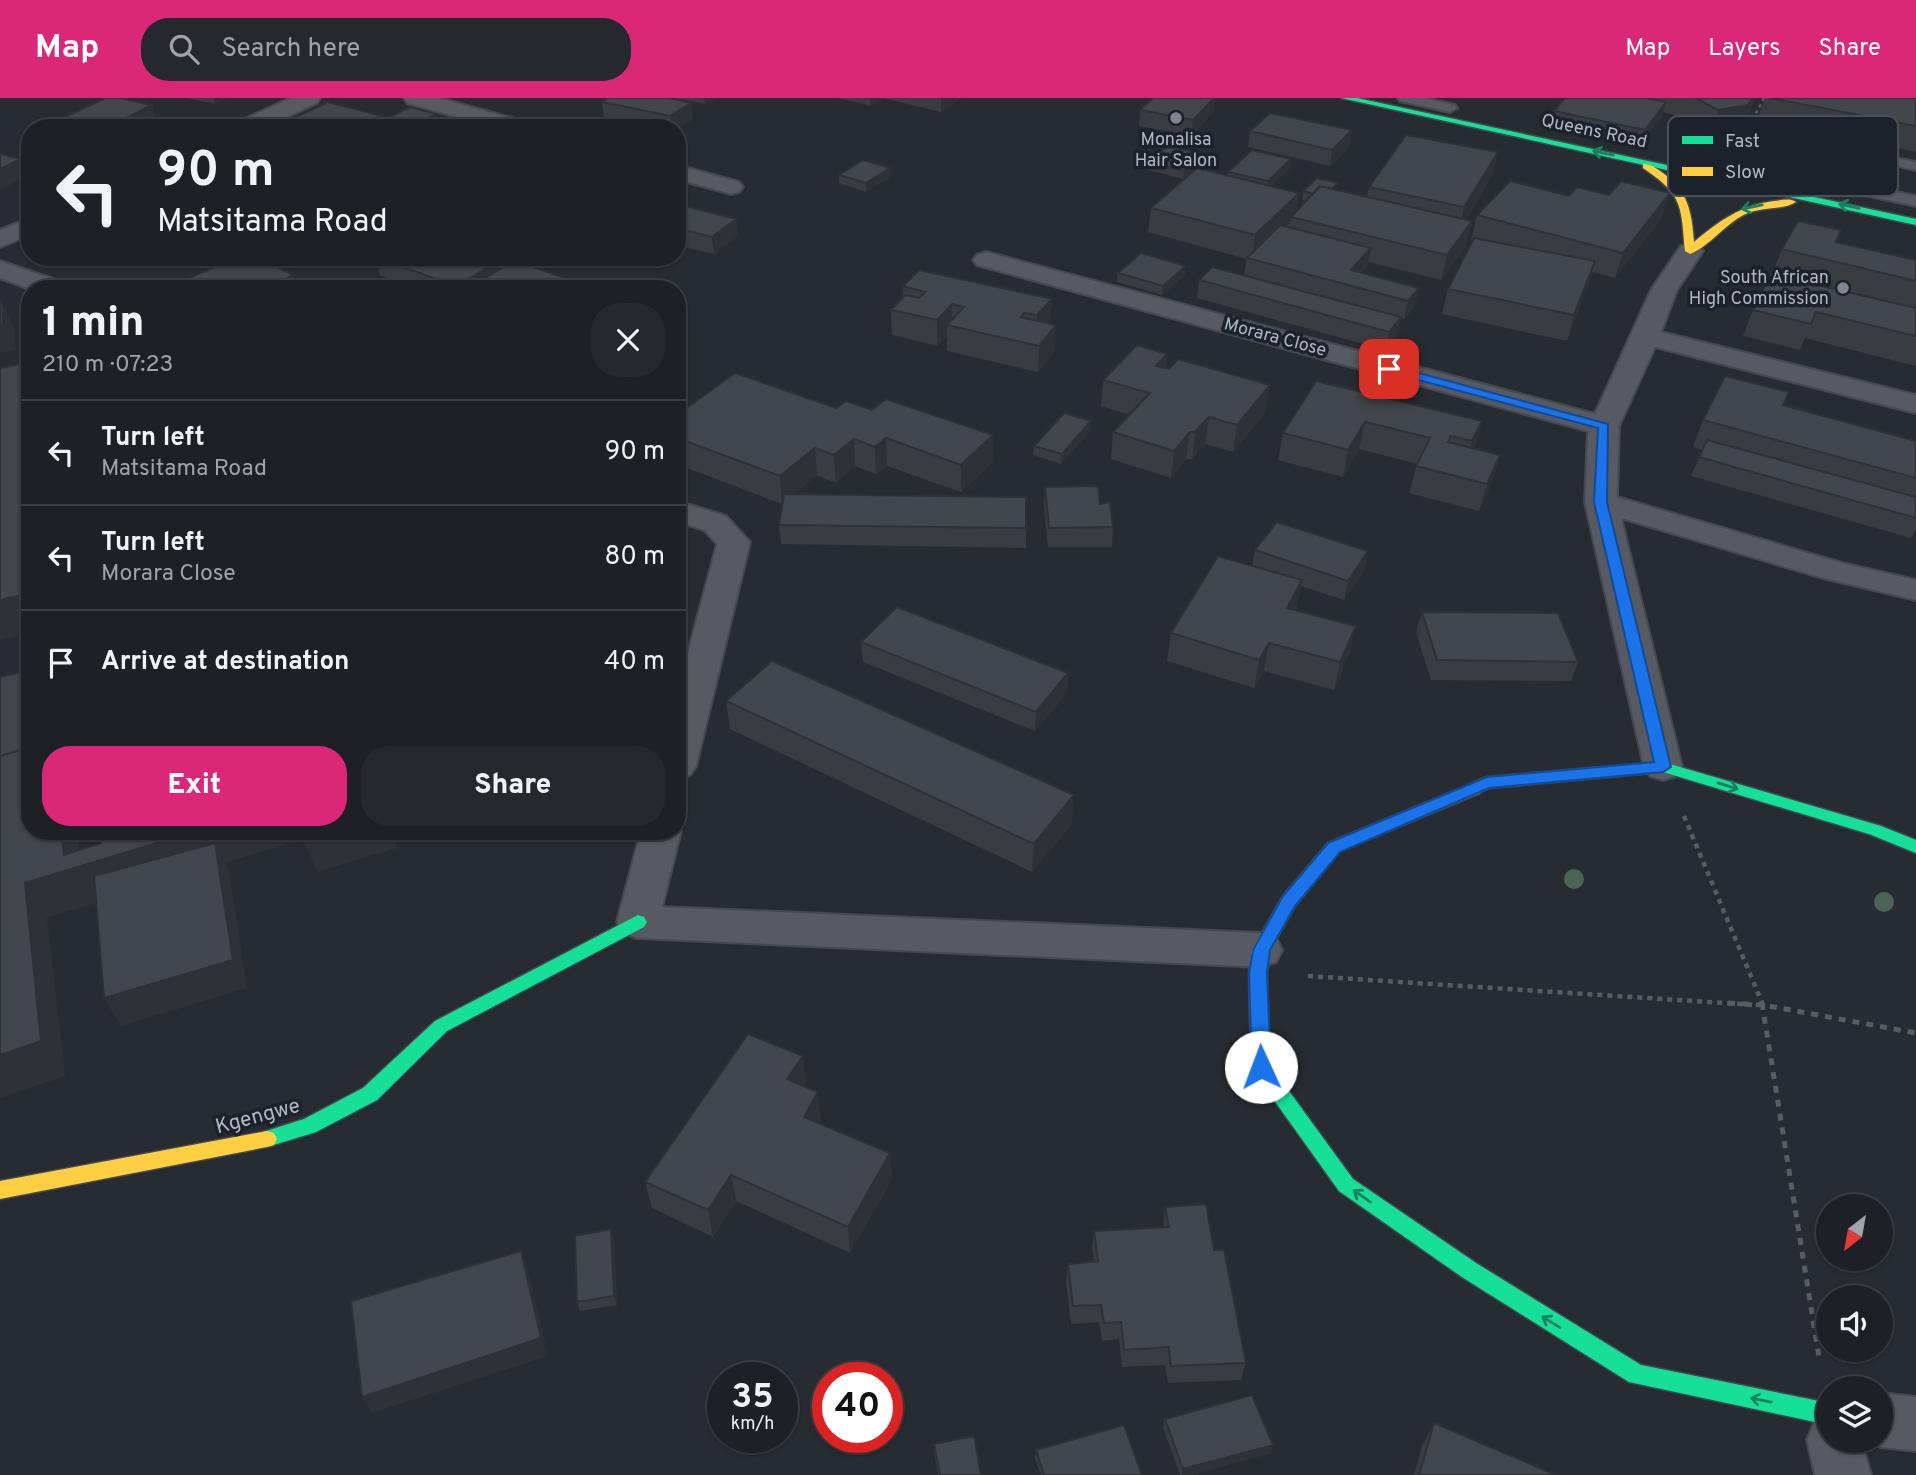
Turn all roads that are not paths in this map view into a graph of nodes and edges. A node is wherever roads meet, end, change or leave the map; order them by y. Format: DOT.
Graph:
graph roads {
  1 [pos="309,98"];
  2 [pos="415,98"];
  3 [pos="1345,98"];
  4 [pos="1405,98"];
  5 [pos="1450,108"];
  6 [pos="264,119"];
  7 [pos="489,119"];
  8 [pos="1636,160"];
  9 [pos="1898,163"];
  10 [pos="1916,166"];
  11 [pos="1668,167"];
  12 [pos="686,174"];
  13 [pos="1668,180"];
  14 [pos="731,187"];
  15 [pos="1685,196"];
  16 [pos="1801,196"];
  17 [pos="1891,196"];
  18 [pos="1820,200"];
  19 [pos="1916,201"];
  20 [pos="1916,222"];
  21 [pos="21,229"];
  22 [pos="0,239"];
  23 [pos="1690,251"];
  24 [pos="986,260"];
  25 [pos="0,269"];
  26 [pos="30,280"];
  27 [pos="1646,336"];
  28 [pos="1916,404"];
  29 [pos="1604,426"];
  30 [pos="1601,502"];
  31 [pos="686,513"];
  32 [pos="1916,590"];
  33 [pos="686,731"];
  34 [pos="1663,767"];
  35 [pos="659,840"];
  36 [pos="1916,847"];
  37 [pos="638,922"];
  38 [pos="1260,961"];
  39 [pos="0,1190"];
  40 [pos="1816,1413"];
  41 [pos="1893,1421"];
  42 [pos="1916,1424"];
  43 [pos="1837,1453"];
  44 [pos="1843,1475"];
  1 -- 6 [label="street"];
  2 -- 7 [label="street"];
  3 -- 5 [label="street, Queens Road"];
  4 -- 5 [label="lane"];
  8 -- 5 [label="street, Queens Road, one-way"];
  8 -- 11 [label="street, Queens Road"];
  8 -- 13 [label="street"];
  9 -- 10 [label="lane"];
  12 -- 14 [label="street"];
  15 -- 23 [label="street"];
  16 -- 18 [label="street, Queens Road"];
  17 -- 19 [label="lane"];
  20 -- 18 [label="street, Queens Road, one-way"];
  18 -- 23 [label="street, one-way"];
  21 -- 22 [label="street"];
  23 -- 27 [label="street"];
  24 -- 29 [label="street, Morara Close"];
  25 -- 26 [label="street"];
  27 -- 28 [label="street"];
  27 -- 29 [label="street"];
  29 -- 30 [label="street"];
  30 -- 32 [label="street"];
  30 -- 34 [label="street"];
  31 -- 33 [label="street"];
  34 -- 36 [label="street, one-way"];
  34 -- 38 [label="street"];
  35 -- 37 [label="street"];
  37 -- 38 [label="street"];
  37 -- 39 [label="street, Kgengwe"];
  40 -- 38 [label="street, one-way"];
  41 -- 42 [label="street"];
  43 -- 44 [label="street"];
}
